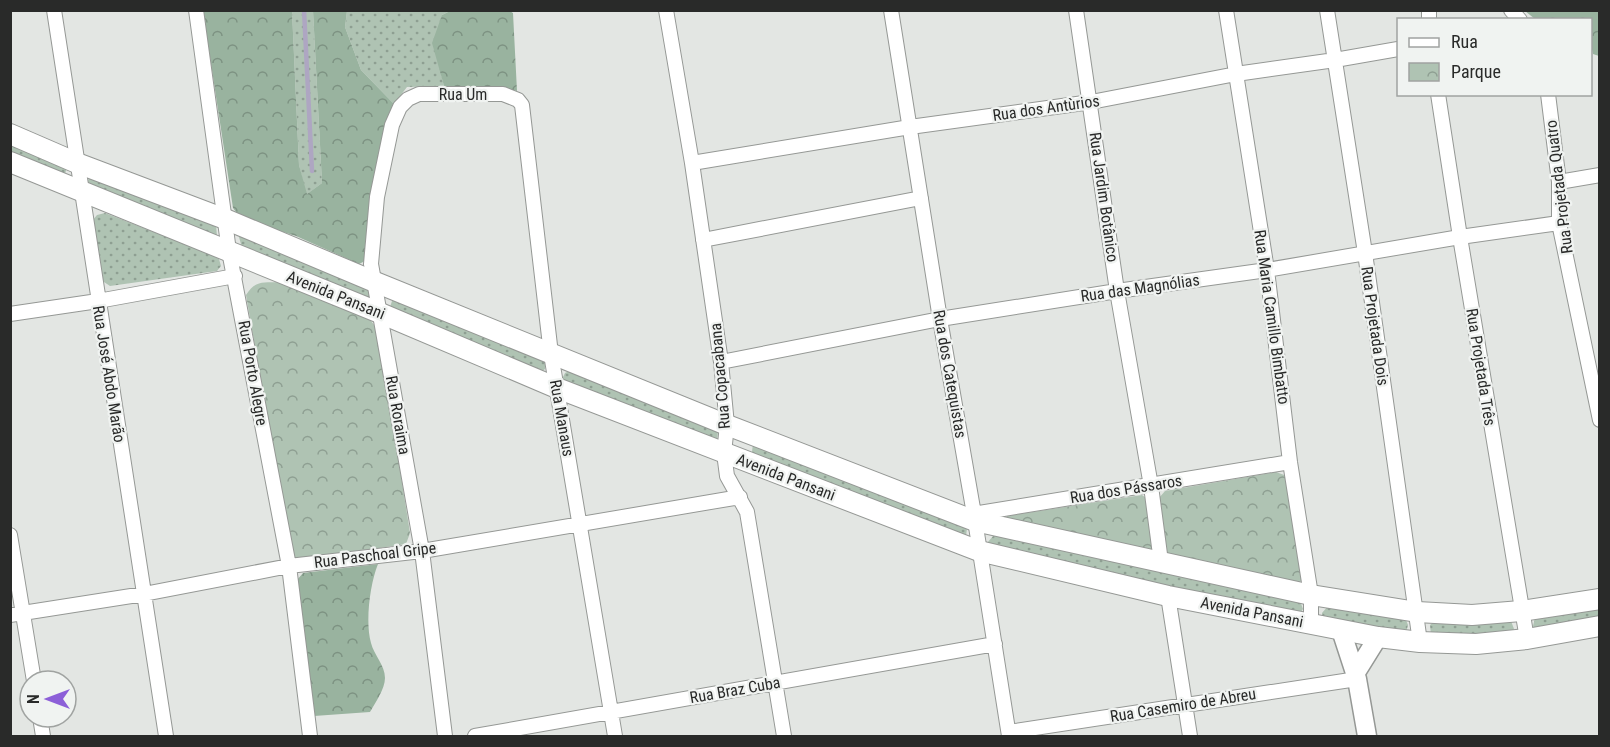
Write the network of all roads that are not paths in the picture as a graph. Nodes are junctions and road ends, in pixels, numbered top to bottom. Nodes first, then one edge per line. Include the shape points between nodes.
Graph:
1 (54, 10) edge
2 (196, 10) edge
3 (666, 10) edge
4 (891, 10) edge
5 (1076, 10) edge
6 (1226, 10) edge
7 (1327, 10) edge
8 (1397, 48) edge
9 (1335, 60) junction
10 (1236, 74) junction
11 (1438, 96) edge
12 (1548, 96) edge
13 (408, 99) joint
14 (518, 100) joint
15 (1091, 102) junction
16 (910, 127) junction
17 (10, 134) edge
18 (10, 162) edge
19 (77, 163) junction
20 (692, 164) junction
21 (1599, 175) edge
22 (1559, 182) junction
23 (81, 190) junction
24 (921, 198) junction
25 (225, 219) junction
26 (1559, 223) junction
27 (1460, 237) junction
28 (703, 240) junction
29 (229, 251) junction
30 (1365, 253) junction
31 (1267, 270) junction
32 (235, 276) junction
33 (375, 282) junction
34 (1117, 291) junction
35 (98, 301) junction
36 (380, 313) junction
37 (10, 314) edge
38 (940, 319) junction
39 (551, 354) junction
40 (722, 362) junction
41 (557, 388) junction
42 (1598, 398) edge
43 (1599, 420) edge
44 (727, 425) junction
45 (724, 453) junction
46 (1290, 462) junction
47 (1151, 486) junction
48 (740, 497) junction
49 (970, 517) junction
50 (580, 524) junction
51 (10, 535) edge
52 (422, 550) junction
53 (979, 551) junction
54 (1161, 562) junction
55 (289, 566) junction
56 (144, 594) junction
57 (1311, 595) junction
58 (1168, 596) junction
59 (1599, 599) edge
60 (1521, 611) junction
61 (1417, 612) junction
62 (16, 613) edge
63 (1311, 624) junction
64 (1599, 626) edge
65 (1341, 630) junction
66 (1378, 637) junction
67 (1527, 639) junction
68 (1420, 642) junction
69 (995, 644) junction
70 (31, 669) edge
71 (1356, 677) junction
72 (776, 684) junction
73 (1185, 704) junction
74 (611, 711) junction
75 (1009, 734) edge
76 (166, 736) edge
77 (310, 736) edge
78 (445, 736) edge
79 (475, 736) edge
80 (615, 736) edge
81 (784, 736) edge
82 (1190, 736) edge
83 (1367, 736) edge

1 - 19 street, Rua José Abdo Marão
2 - 25 street, Rua Porto Alegre
3 - 20 street, Rua Copacabana
4 - 16 street, Rua dos Catequistas
5 - 15 street, Rua Jardim Botânico
6 - 10 street, Rua Maria Camillo Bimbatto
7 - 9 street, Rua Projetada Dois
8 - 9 street, Rua dos Antùrios
9 - 10 street, Rua dos Antùrios
9 - 30 street, Rua Projetada Dois
10 - 15 street, Rua dos Antùrios
10 - 31 street, Rua Maria Camillo Bimbatto
11 - 27 street, Rua Projetada Três
12 - 22 street, Rua Projetada Quatro
13 - 14 street, Rua Um via 419,94 445,93 503,94
13 - 33 street, Rua Roraima via 399,107 392,125 377,197 371,264
14 - 39 street, Rua Manaus via 524,113
15 - 16 street, Rua dos Antùrios
15 - 34 street, Rua Jardim Botânico
16 - 20 street, Rua dos Antùrios
16 - 24 street, Rua dos Catequistas
17 - 19 main road, Avenida Pansani
18 - 23 main road, Avenida Pansani
19 - 23 street, Rua José Abdo Marão
19 - 25 main road, Avenida Pansani
20 - 28 street, Rua Copacabana
21 - 22 street
22 - 26 street, Rua Projetada Quatro
23 - 29 main road, Avenida Pansani
23 - 35 street, Rua José Abdo Marão
24 - 28 street
24 - 38 street, Rua dos Catequistas
25 - 29 street, Rua Porto Alegre
25 - 33 main road, Avenida Pansani
26 - 27 street, Rua das Magnólias
26 - 42 street, Rua Projetada Quatro
27 - 30 street, Rua das Magnólias
27 - 60 street, Rua Projetada Três
28 - 40 street, Rua Copacabana
29 - 32 street, Rua Porto Alegre
29 - 36 main road, Avenida Pansani
30 - 31 street, Rua das Magnólias
30 - 61 street, Rua Projetada Dois
31 - 34 street, Rua das Magnólias
31 - 46 street, Rua Maria Camillo Bimbatto
32 - 35 street
32 - 55 street, Rua Porto Alegre
33 - 36 street, Rua Roraima
33 - 39 main road, Avenida Pansani
34 - 38 street, Rua das Magnólias
34 - 47 street, Rua Jardim Botânico
35 - 37 street
35 - 56 street, Rua José Abdo Marão
36 - 41 main road, Avenida Pansani
36 - 52 street, Rua Roraima
38 - 40 street, Rua das Magnólias
38 - 49 street, Rua dos Catequistas
39 - 41 street, Rua Manaus
39 - 44 main road, Avenida Pansani
40 - 44 street, Rua Copacabana
41 - 45 main road, Avenida Pansani
41 - 50 street, Rua Manaus
42 - 43 street, Rua Projetada Quatro
44 - 45 street, Rua Copacabana
44 - 49 main road, Avenida Pansani
45 - 48 street, Rua Copacabana via 727,476
45 - 53 main road, Avenida Pansani
46 - 47 street, Rua dos Pássaros
46 - 57 street, Rua Maria Camillo Bimbatto
47 - 49 street, Rua dos Pássaros
47 - 54 street, Rua Jardim Botânico
48 - 50 street, Rua Paschoal Gripe
48 - 72 street, Rua Copacabana via 747,512
49 - 53 street, Rua dos Catequistas
49 - 54 main road, Avenida Pansani
50 - 52 street, Rua Paschoal Gripe
50 - 74 street, Rua Manaus
51 - 62 street
52 - 55 street, Rua Paschoal Gripe
52 - 78 street, Rua Roraima
53 - 58 main road, Avenida Pansani
53 - 69 street, Rua dos Catequistas
54 - 57 main road, Avenida Pansani
55 - 56 street, Rua Paschoal Gripe
55 - 77 street, Rua Porto Alegre
56 - 62 street, Rua Paschoal Gripe
56 - 76 street, Rua José Abdo Marão
57 - 61 main road, Avenida Pansani
57 - 63 street, Rua Maria Camillo Bimbatto
58 - 63 main road, Avenida Pansani
58 - 73 street
59 - 60 main road, Avenida Pansani
60 - 61 main road, Avenida Pansani via 1472,615
60 - 67 street, Rua Projetada Três
61 - 68 street, Rua Projetada Dois
62 - 70 street
63 - 65 main road, Avenida Pansani
64 - 67 main road, Avenida Pansani
65 - 66 main road, Avenida Pansani
65 - 71 street
66 - 68 main road, Avenida Pansani
66 - 71 street
67 - 68 main road, Avenida Pansani via 1476,644
69 - 72 street, Rua Braz Cuba
69 - 75 street, Rua dos Catequistas
71 - 73 street, Rua Casemiro de Abreu
71 - 83 street
72 - 74 street, Rua Braz Cuba
72 - 81 street, Rua Copacabana
73 - 75 street, Rua Casemiro de Abreu
73 - 82 street
74 - 79 street, Rua Braz Cuba
74 - 80 street, Rua Manaus

